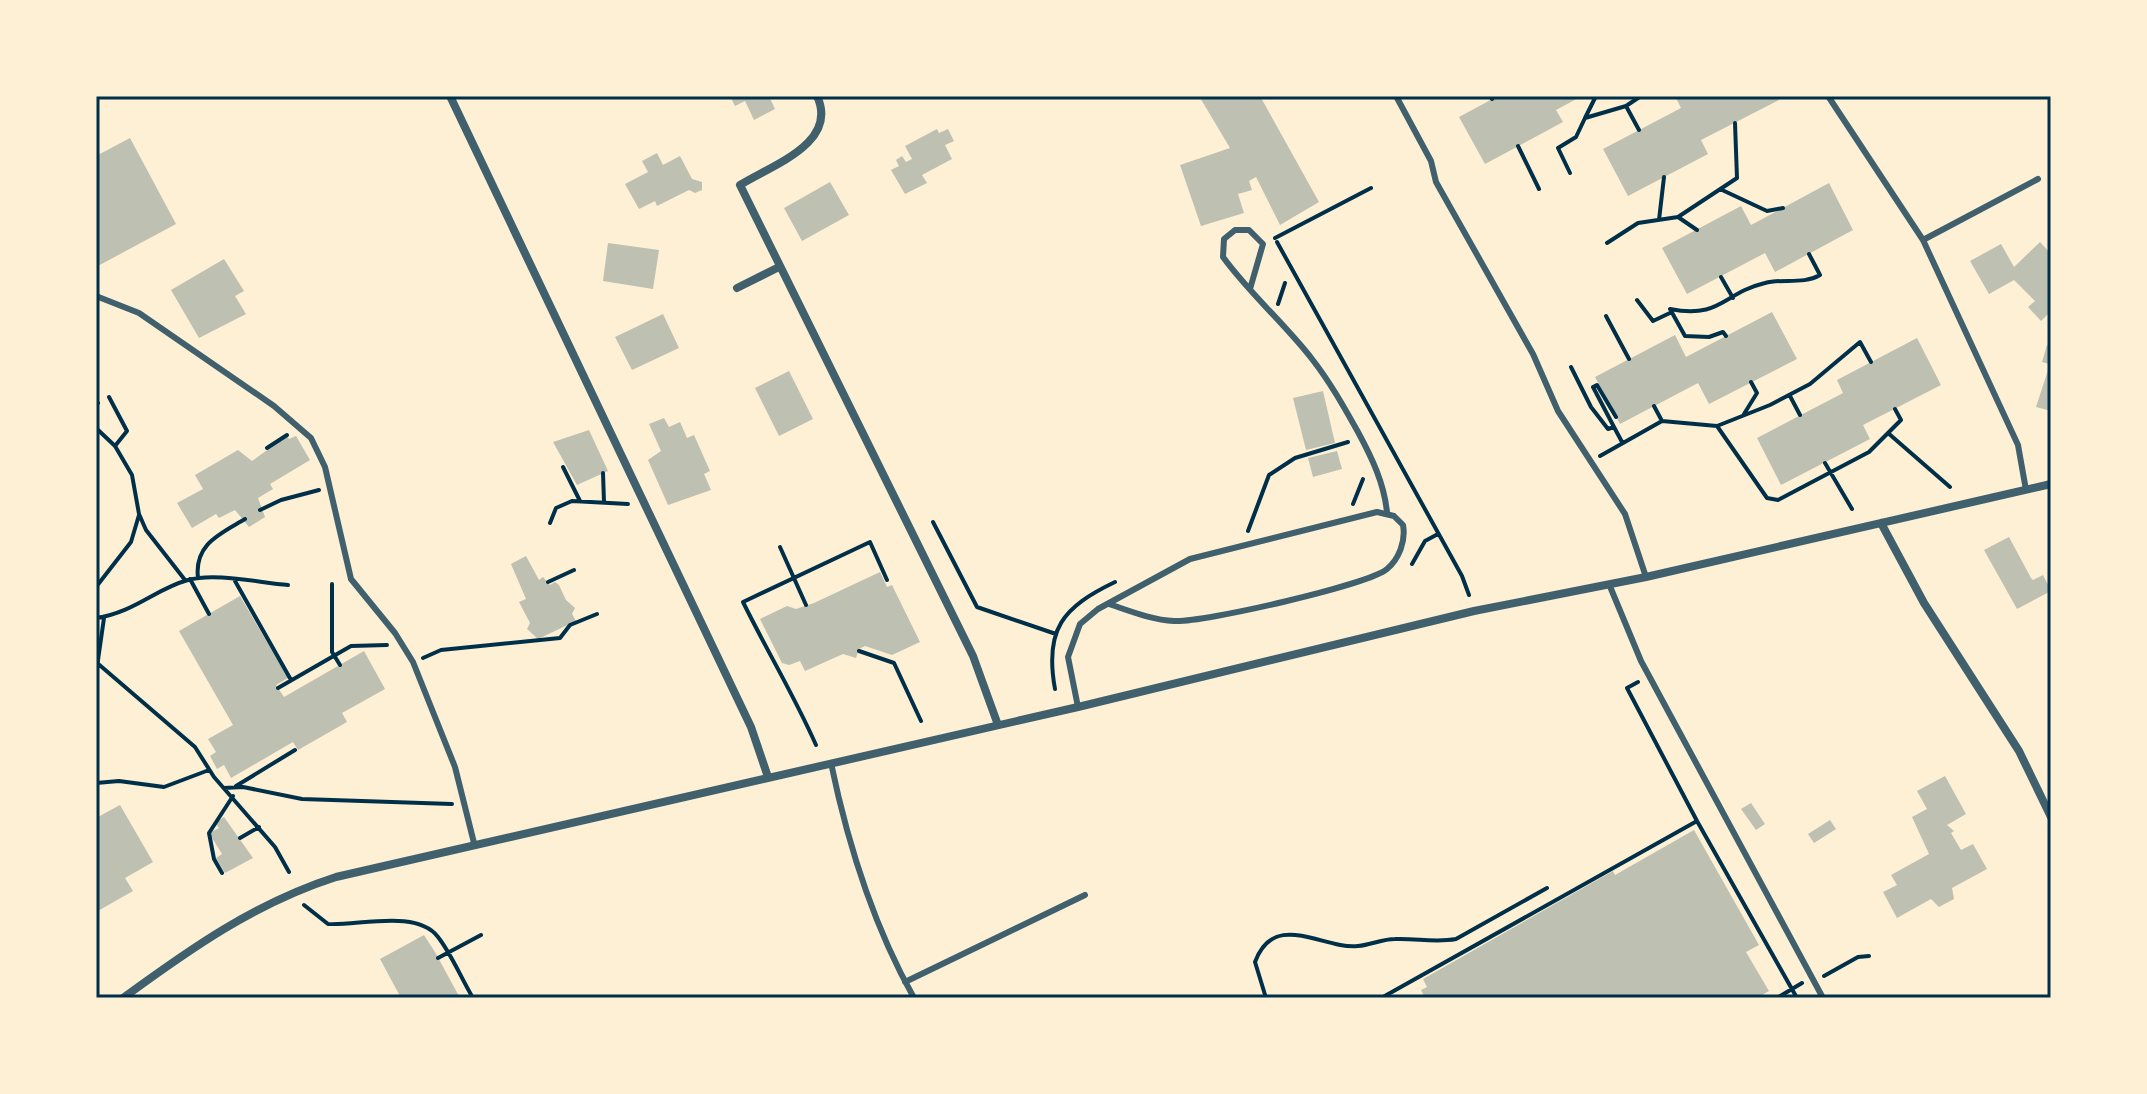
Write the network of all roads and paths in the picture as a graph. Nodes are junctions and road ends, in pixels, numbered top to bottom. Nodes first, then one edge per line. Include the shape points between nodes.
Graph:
1 (450, 96) edge
2 (817, 96) edge
3 (1396, 96) edge
4 (1596, 96) edge
5 (1641, 96) edge
6 (1828, 96) edge
7 (1626, 106) junction
8 (1585, 118) junction
9 (1735, 123) dead end
10 (1639, 130) dead end
11 (1518, 146) dead end
12 (1570, 173) dead end
13 (1664, 177) dead end
14 (2038, 179) dead end
15 (1371, 188) dead end
16 (1539, 189) dead end
17 (1720, 189) junction
18 (1783, 208) dead end
19 (1678, 217) junction
20 (1659, 220) junction
21 (1697, 230) dead end
22 (1275, 238) dead end
23 (1923, 240) junction
24 (1607, 243) dead end
25 (1809, 254) dead end
26 (779, 267) junction
27 (1721, 277) dead end
28 (737, 288) dead end
29 (1250, 289) junction
30 (96, 296) edge
31 (1733, 298) junction
32 (1637, 300) dead end
33 (1672, 312) junction
34 (1606, 316) dead end
35 (1726, 336) dead end
36 (1629, 359) dead end
37 (1871, 362) dead end
38 (1571, 367) dead end
39 (1751, 382) dead end
40 (1790, 396) junction
41 (109, 397) dead end
42 (1654, 406) dead end
43 (1895, 409) dead end
44 (1800, 415) dead end
45 (1742, 416) junction
46 (1616, 417) dead end
47 (1662, 421) junction
48 (1717, 426) junction
49 (301, 427) junction
50 (1614, 427) junction
51 (96, 428) edge
52 (1888, 433) junction
53 (1351, 441) dead end
54 (115, 446) junction
55 (267, 448) dead end
56 (1825, 463) dead end
57 (563, 467) dead end
58 (603, 473) dead end
59 (1830, 473) junction
60 (2051, 484) edge
61 (329, 487) junction
62 (1950, 487) dead end
63 (2026, 490) junction
64 (580, 501) junction
65 (604, 502) junction
66 (646, 506) junction
67 (1852, 509) dead end
68 (260, 510) dead end
69 (1387, 512) junction
70 (139, 514) junction
71 (245, 519) dead end
72 (933, 522) dead end
73 (550, 523) dead end
74 (1881, 523) junction
75 (1248, 532) dead end
76 (1438, 533) dead end
77 (780, 547) dead end
78 (1412, 564) dead end
79 (574, 570) dead end
80 (1646, 577) junction
81 (198, 578) junction
82 (794, 578) junction
83 (188, 580) junction
84 (887, 580) dead end
85 (235, 581) junction
86 (548, 582) dead end
87 (332, 584) dead end
88 (1609, 584) junction
89 (288, 585) dead end
90 (96, 587) edge
91 (1109, 604) junction
92 (806, 605) dead end
93 (209, 614) dead end
94 (597, 614) dead end
95 (104, 617) junction
96 (96, 618) edge
97 (557, 632) dead end
98 (1056, 634) dead end
99 (560, 638) junction
100 (400, 639) junction
101 (441, 650) dead end
102 (859, 651) dead end
103 (333, 656) junction
104 (97, 663) edge
105 (340, 665) dead end
106 (96, 674) edge
107 (1649, 676) junction
108 (292, 680) junction
109 (278, 688) dead end
110 (1078, 707) junction
111 (921, 721) dead end
112 (998, 725) junction
113 (816, 745) dead end
114 (295, 750) dead end
115 (213, 762) dead end
116 (831, 763) junction
117 (208, 768) junction
118 (768, 777) junction
119 (96, 783) edge
120 (236, 786) junction
121 (224, 788) junction
122 (233, 796) junction
123 (465, 803) junction
124 (2051, 817) edge
125 (1697, 821) junction
126 (259, 827) junction
127 (240, 838) dead end
128 (474, 843) junction
129 (289, 872) dead end
130 (222, 873) dead end
131 (1547, 888) dead end
132 (1085, 895) dead end
133 (304, 905) dead end
134 (481, 935) dead end
135 (448, 953) junction
136 (1869, 956) dead end
137 (438, 958) dead end
138 (1822, 977) dead end
139 (905, 982) junction
140 (1805, 982) dead end
141 (1791, 990) junction
142 (123, 998) edge
143 (473, 998) edge
144 (914, 998) edge
145 (1266, 998) edge
146 (1383, 998) edge
147 (1777, 998) edge
148 (1797, 998) edge
149 (1823, 998) edge

1 - 66 street
2 - 26 street via 823,117 814,139 740,185
3 - 80 lane via 1558,411 1625,514
4 - 8 path
5 - 7 path
6 - 23 lane
7 - 8 path
7 - 10 path
8 - 12 path via 1576,137 1558,148
9 - 17 path via 1737,178
11 - 16 path
13 - 20 path
14 - 23 lane
15 - 22 path
17 - 18 path via 1767,211
17 - 19 path
19 - 20 path
19 - 21 path
20 - 24 path via 1638,223
23 - 63 lane via 2018,445
25 - 31 path via 1820,275 1764,283
26 - 28 street
26 - 112 street via 973,656
27 - 31 path
29 - 29 lane via 1221,251 1224,239 1235,230 1249,230 1263,244
29 - 69 lane via 1332,386 1378,471
30 - 49 lane via 139,313
31 - 33 path via 1701,313
32 - 33 path via 1653,321
33 - 35 path via 1685,336
34 - 36 path
37 - 40 path via 1860,342
38 - 50 path via 1597,417 1608,429
39 - 45 path via 1757,393
40 - 44 path
40 - 45 path
41 - 54 path via 127,431
42 - 47 path
43 - 52 path via 1901,420
45 - 48 path
46 - 50 path via 1597,385 1593,387
47 - 48 path
47 - 50 path via 1619,443
48 - 59 path via 1767,498 1778,500
49 - 55 path
49 - 61 lane via 321,456
51 - 54 path
52 - 59 path via 1869,452
52 - 62 path
53 - 75 path via 1295,458 1269,475
54 - 70 path via 137,487
56 - 59 path
57 - 64 path
58 - 65 path
59 - 67 path
60 - 63 street
61 - 68 path
61 - 100 lane via 351,579
63 - 74 street
64 - 65 path
64 - 73 path via 556,508
65 - 66 path
66 - 118 street via 758,741
69 - 91 lane via 1190,559
69 - 91 lane via 1403,525 1404,540 1388,568 1368,578 1192,621 1162,620
70 - 83 path via 155,545
70 - 90 path via 131,542
71 - 81 path via 204,546
72 - 98 path via 977,607
74 - 80 street
74 - 124 street via 1924,603 2019,751
76 - 78 path via 1425,541
77 - 82 path
79 - 86 path
80 - 88 street
81 - 83 path
81 - 85 path
82 - 84 path via 870,542
82 - 92 path
82 - 113 path via 743,602
83 - 93 path
83 - 95 path via 128,611
85 - 89 path
85 - 108 path
87 - 103 path
88 - 107 lane
88 - 110 street via 1383,632
91 - 110 lane via 1087,616 1070,647 1068,667
94 - 99 path via 570,625
95 - 96 path
95 - 104 path
97 - 99 path
99 - 101 path
100 - 103 path via 381,647 351,646
100 - 123 lane via 422,682
102 - 111 path via 894,663
103 - 105 path
103 - 108 path
104 - 106 path
104 - 117 path via 188,740
107 - 125 path via 1627,688
107 - 149 lane
108 - 109 path
110 - 112 street
112 - 116 street
114 - 120 path
115 - 117 path
116 - 118 street
116 - 139 lane via 858,870
117 - 119 path via 164,787
117 - 121 path
118 - 128 street
120 - 121 path
120 - 123 path via 302,799
121 - 122 path
122 - 126 path
122 - 130 path via 209,833
123 - 128 lane
125 - 141 path
125 - 146 path
126 - 127 path
126 - 129 path
128 - 142 street via 297,890 217,932
131 - 145 path via 1456,939 1389,939 1359,946 1306,934 1282,936 1263,946 1255,962
132 - 139 lane
133 - 135 path via 328,924 417,924 436,933
134 - 135 path
135 - 137 path
135 - 143 path
136 - 138 path
139 - 144 lane
140 - 141 path
141 - 147 path
141 - 148 path

